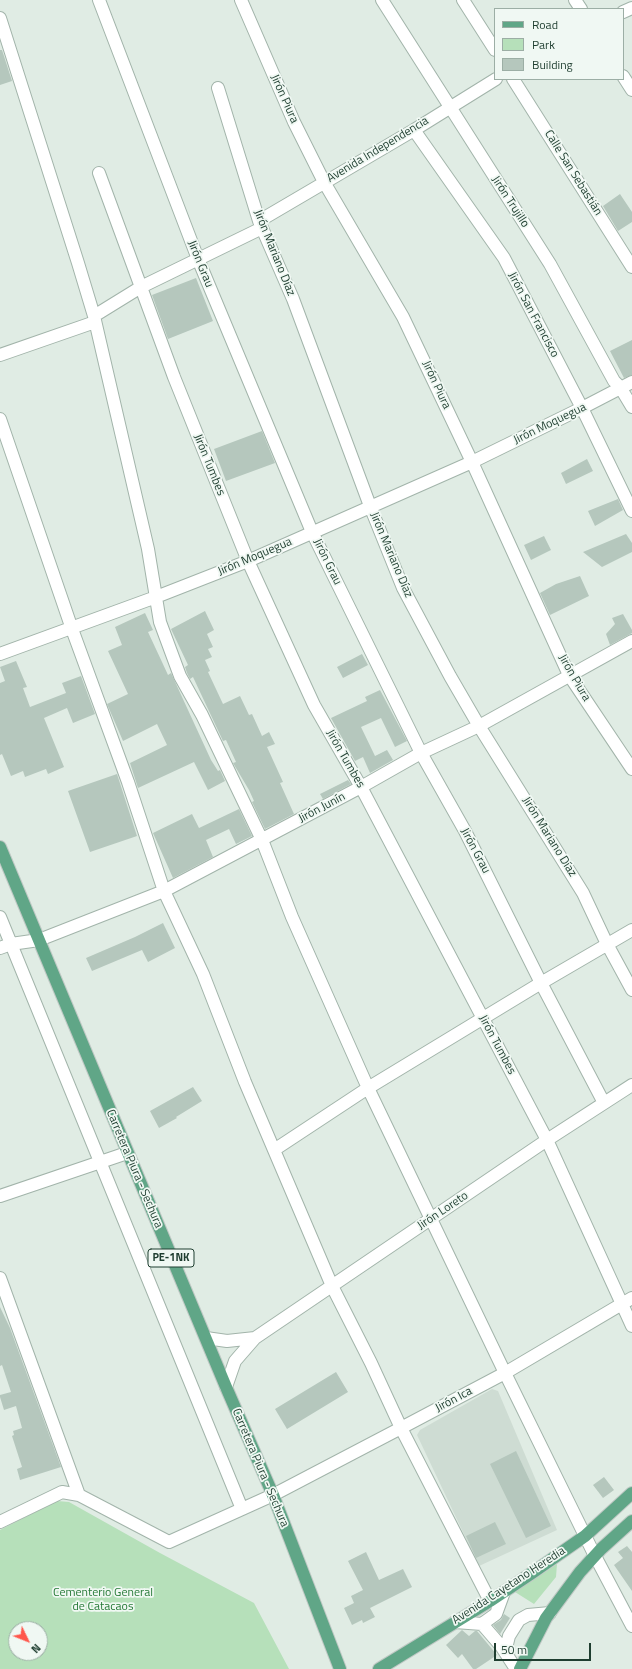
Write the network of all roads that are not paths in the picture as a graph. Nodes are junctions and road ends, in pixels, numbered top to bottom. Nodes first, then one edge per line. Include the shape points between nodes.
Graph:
1 (99, 0) edge
2 (241, 0) edge
3 (382, 0) edge
4 (462, 0) edge
5 (0, 18) edge
6 (494, 48) edge
7 (624, 78) edge
8 (494, 80) edge
9 (514, 80) edge
10 (218, 88) dead end
11 (632, 90) edge
12 (450, 107) junction
13 (414, 130) junction
14 (99, 173) dead end
15 (324, 182) junction
16 (261, 224) junction
17 (198, 259) junction
18 (632, 267) edge
19 (141, 287) junction
20 (94, 319) junction
21 (0, 355) edge
22 (632, 382) edge
23 (620, 387) junction
24 (632, 407) edge
25 (582, 408) junction
26 (0, 419) edge
27 (472, 462) junction
28 (370, 506) junction
29 (632, 511) edge
30 (312, 532) junction
31 (248, 561) junction
32 (156, 597) junction
33 (72, 628) junction
34 (632, 641) edge
35 (0, 654) edge
36 (569, 675) junction
37 (479, 726) junction
38 (421, 753) junction
39 (632, 769) edge
40 (361, 787) junction
41 (262, 840) junction
42 (0, 847) edge
43 (164, 891) junction
44 (0, 917) edge
45 (632, 930) edge
46 (38, 940) junction
47 (607, 944) junction
48 (6, 946) edge
49 (541, 983) junction
50 (632, 990) edge
51 (483, 1018) junction
52 (632, 1085) edge
53 (368, 1088) junction
54 (604, 1102) junction
55 (547, 1140) junction
56 (274, 1150) junction
57 (127, 1153) junction
58 (99, 1163) junction
59 (0, 1196) edge
60 (431, 1219) junction
61 (0, 1278) edge
62 (332, 1286) junction
63 (632, 1298) edge
64 (622, 1305) junction
65 (632, 1326) edge
66 (206, 1338) junction
67 (255, 1338) junction
68 (505, 1373) junction
69 (226, 1387) junction
70 (401, 1428) junction
71 (632, 1493) edge
72 (273, 1495) junction
73 (79, 1496) junction
74 (242, 1509) junction
75 (632, 1521) edge
76 (0, 1522) edge
77 (585, 1536) junction
78 (595, 1556) junction
79 (504, 1592) junction
80 (490, 1601) junction
81 (550, 1613) junction
82 (455, 1622) junction
83 (482, 1624) junction
84 (632, 1626) edge
85 (505, 1652) junction
86 (340, 1669) edge
87 (379, 1669) edge
88 (516, 1669) edge
89 (520, 1669) edge

1 - 17 street, Jirón Grau
2 - 15 street, Jirón Piura via 294,122
3 - 12 street, Jirón Trujillo
4 - 6 street
5 - 20 street
7 - 11 street
8 - 12 street, Avenida Independencia
9 - 18 street, Calle San Sebastián
10 - 16 street, Jirón Mariano Díaz
12 - 13 street, Avenida Independencia
12 - 23 street, Jirón Trujillo via 550,264
13 - 15 street, Avenida Independencia
13 - 25 street, Jirón San Francisco via 504,258
14 - 19 street, Jirón Tumbes
15 - 16 street, Avenida Independencia
15 - 27 street, Jirón Piura via 403,317
16 - 17 street, Avenida Independencia
16 - 28 street, Jirón Mariano Díaz via 293,299
17 - 19 street, Avenida Independencia
17 - 30 street, Jirón Grau
19 - 20 street, Avenida Independencia
19 - 31 street, Jirón Tumbes
20 - 21 street, Avenida Independencia
20 - 32 street via 148,549
22 - 23 street, Jirón Moquegua
23 - 24 street, Jirón Trujillo
23 - 25 street, Jirón Moquegua
25 - 27 street, Jirón Moquegua
25 - 29 street, Jirón San Francisco
26 - 33 street
27 - 28 street, Jirón Moquegua
27 - 36 street, Jirón Piura
28 - 30 street, Jirón Moquegua
28 - 37 street, Jirón Mariano Díaz via 403,588
30 - 31 street, Jirón Moquegua
30 - 38 street, Jirón Grau
31 - 32 street, Jirón Moquegua
31 - 40 street, Jirón Tumbes via 314,705
32 - 33 street, Jirón Moquegua
32 - 41 street via 160,622 180,676 202,715
33 - 35 street, Jirón Moquegua
33 - 43 street via 128,782
34 - 36 street, Jirón Junín
36 - 37 street, Jirón Junín
36 - 39 street, Jirón Piura
37 - 38 street, Jirón Junín
37 - 47 street, Jirón Mariano Díaz via 583,893
38 - 40 street, Jirón Junín
38 - 49 street, Jirón Grau via 465,831
40 - 41 street, Jirón Junín
40 - 51 street, Jirón Tumbes
41 - 43 street, Jirón Junín
41 - 53 street via 292,917
42 - 46 main road, Carretera Piura - Sechura / PE-1NK
43 - 46 street, Jirón Junín
43 - 56 street via 204,974
44 - 48 street
45 - 47 street
46 - 48 street, Jirón Junín
46 - 57 main road, Carretera Piura - Sechura / PE-1NK
47 - 49 street
47 - 50 street, Jirón Mariano Díaz
48 - 58 street
49 - 51 street
49 - 54 street, Jirón Grau
51 - 53 street
51 - 55 street, Jirón Tumbes
52 - 54 street, Jirón Loreto
53 - 56 street
53 - 60 street
54 - 55 street, Jirón Loreto
55 - 60 street, Jirón Loreto
55 - 64 street, Jirón Tumbes
56 - 62 street
57 - 58 street
57 - 66 main road, Carretera Piura - Sechura / PE-1NK
58 - 59 street
58 - 74 street
60 - 62 street, Jirón Loreto
60 - 68 street
61 - 73 street
62 - 67 street, Jirón Loreto
62 - 70 street
63 - 64 street, Jirón Ica
64 - 65 street, Jirón Tumbes
64 - 68 street, Jirón Ica
66 - 67 street, Jirón Loreto via 227,1341
66 - 69 main road, Carretera Piura - Sechura / PE-1NK
67 - 69 street, Jirón Loreto via 235,1361
68 - 70 street, Jirón Ica
68 - 77 street
69 - 72 main road, Carretera Piura - Sechura / PE-1NK
70 - 72 street, Jirón Ica
70 - 80 street
71 - 77 main road, Avenida Cayetano Heredia
72 - 74 street, Jirón Ica
72 - 86 main road, Carretera Piura - Sechura / PE-1NK
73 - 74 street, Jirón Ica via 169,1542
73 - 76 street via 62,1492
75 - 78 main road
77 - 78 street
77 - 79 main road, Avenida Cayetano Heredia
78 - 81 main road
78 - 84 street
79 - 80 main road, Avenida Cayetano Heredia
79 - 83 street via 496,1614
80 - 82 main road, Avenida Cayetano Heredia
81 - 85 street via 528,1615 519,1620 509,1636
81 - 89 main road
82 - 83 street
82 - 87 main road, Avenida Cayetano Heredia
83 - 85 street
85 - 88 street

